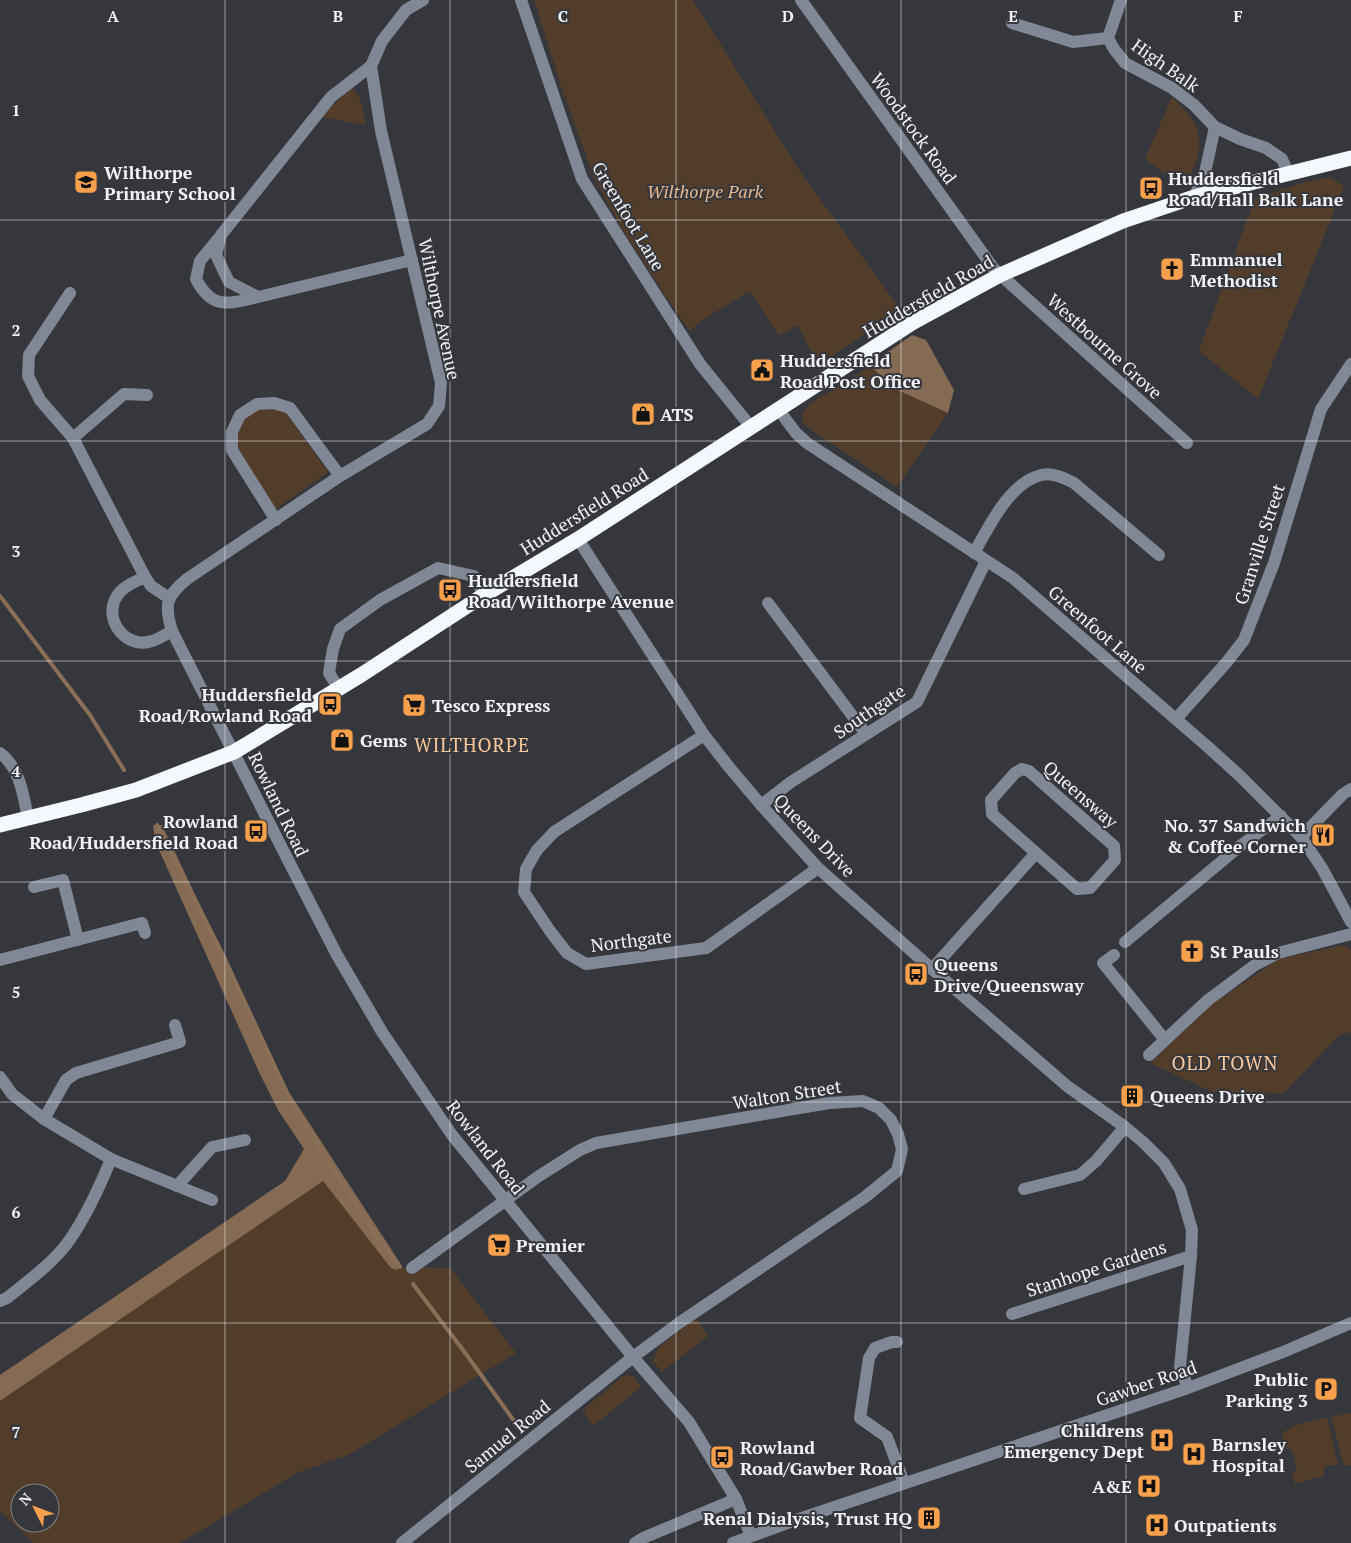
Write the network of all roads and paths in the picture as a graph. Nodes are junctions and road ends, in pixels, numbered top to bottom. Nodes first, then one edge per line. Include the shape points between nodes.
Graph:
1 (423, 0) edge
2 (521, 0) edge
3 (801, 0) edge
4 (1121, 0) edge
5 (1012, 23) dead end
6 (1108, 38) junction
7 (371, 66) junction
8 (1214, 127) junction
9 (1351, 158) edge
10 (1288, 173) junction
11 (1194, 197) junction
12 (221, 235) junction
13 (412, 260) junction
14 (1000, 276) junction
15 (70, 293) dead end
16 (258, 298) junction
17 (1351, 364) edge
18 (148, 396) dead end
19 (778, 410) junction
20 (751, 427) junction
21 (73, 438) junction
22 (1187, 443) dead end
23 (340, 476) junction
24 (276, 520) junction
25 (578, 539) junction
26 (974, 553) junction
27 (1159, 555) dead end
28 (986, 561) junction
29 (145, 577) junction
30 (484, 595) junction
31 (169, 598) junction
32 (768, 603) dead end
33 (172, 631) junction
34 (339, 689) junction
35 (1176, 719) junction
36 (866, 734) junction
37 (704, 735) junction
38 (234, 752) junction
39 (0, 753) edge
40 (1351, 789) edge
41 (761, 805) junction
42 (1280, 816) junction
43 (28, 818) junction
44 (0, 825) edge
45 (1301, 837) junction
46 (1036, 853) junction
47 (818, 868) junction
48 (34, 887) dead end
49 (1351, 922) edge
50 (145, 933) dead end
51 (1351, 934) edge
52 (78, 940) junction
53 (1125, 942) dead end
54 (1114, 955) dead end
55 (0, 960) edge
56 (932, 970) junction
57 (175, 1025) dead end
58 (1165, 1040) junction
59 (1148, 1055) dead end
60 (0, 1077) edge
61 (44, 1119) junction
62 (1125, 1127) junction
63 (245, 1140) dead end
64 (111, 1159) junction
65 (177, 1186) junction
66 (1024, 1189) dead end
67 (212, 1200) dead end
68 (505, 1201) junction
69 (1191, 1256) junction
70 (412, 1268) dead end
71 (0, 1301) edge
72 (1012, 1314) dead end
73 (1351, 1323) edge
74 (897, 1342) dead end
75 (633, 1357) junction
76 (1188, 1388) junction
77 (904, 1483) junction
78 (736, 1499) junction
79 (752, 1536) junction
80 (402, 1543) edge
81 (635, 1543) edge
82 (733, 1543) edge

1 - 7 street via 406,10 382,41
2 - 20 street, Greenfoot Lane via 582,179 700,364
3 - 14 street, Woodstock Road
4 - 6 street, High Balk
5 - 6 street via 1073,42
6 - 8 street, High Balk via 1125,63 1172,88 1194,105
7 - 12 street via 331,97
7 - 13 street, Wilthorpe Avenue via 381,131
8 - 10 street, High Balk via 1266,148 1282,159
8 - 11 street via 1204,177
9 - 10 highway, Huddersfield Road
10 - 11 highway, Huddersfield Road
11 - 14 highway, Huddersfield Road via 1122,221
12 - 16 street via 216,255 229,282
12 - 16 street via 200,261 196,279 202,290 211,299 226,304
13 - 16 street
13 - 23 street, Wilthorpe Avenue via 441,383 439,406 427,424
14 - 19 highway, Huddersfield Road via 912,323
14 - 22 street, Westbourne Grove
15 - 21 street via 28,355 28,376 40,400
17 - 35 street, Granville Street via 1321,409 1274,563 1244,640
18 - 21 street via 124,394
19 - 20 highway, Huddersfield Road
19 - 26 street, Greenfoot Lane via 807,443
20 - 25 highway, Huddersfield Road
21 - 29 street
23 - 24 street, Wilthorpe Avenue
23 - 24 street via 290,408 274,403 257,404 240,415 232,432 232,450
24 - 31 street, Wilthorpe Avenue via 187,579
25 - 30 highway, Huddersfield Road
25 - 37 street, Queens Drive
26 - 27 street via 1016,489 1042,474 1074,482
26 - 28 street, Greenfoot Lane
28 - 35 street, Greenfoot Lane via 1013,578
28 - 36 street, Southgate via 917,702
29 - 31 street via 151,586
29 - 33 street via 122,590 116,598 112,618 116,627 127,638 141,643
30 - 34 highway, Huddersfield Road
30 - 34 street via 474,576 438,568 380,600 340,629 329,673
31 - 33 street via 167,608
32 - 36 street
33 - 38 street
34 - 38 highway, Huddersfield Road
35 - 42 street, Greenfoot Lane
36 - 41 street, Southgate
37 - 41 street, Queens Drive
37 - 47 street, Northgate via 554,832 536,850 526,870 524,892 567,953 586,964 706,948
38 - 43 highway, Huddersfield Road via 136,790
38 - 68 street, Rowland Road via 358,993 446,1127
39 - 43 street via 16,772
40 - 45 street
41 - 47 street, Queens Drive
42 - 45 street, Greenfoot Lane
42 - 53 street
43 - 44 highway, Huddersfield Road
45 - 49 street, Greenfoot Lane
46 - 46 street, Queensway via 992,814 991,800 1022,769 1029,771 1114,846 1115,860 1090,888 1077,890
46 - 56 street
47 - 56 street, Queens Drive
48 - 52 street via 63,880
50 - 52 street via 142,923
51 - 58 street via 1278,953 1255,966 1208,1000
52 - 55 street
54 - 58 street via 1103,964
56 - 62 street, Queens Drive via 1067,1086
57 - 61 street via 180,1042 76,1073 66,1080
58 - 59 street
60 - 61 street via 12,1094
61 - 64 street
62 - 66 street via 1080,1175
62 - 69 street, Queens Drive via 1164,1163 1180,1189 1192,1230
63 - 65 street via 212,1147
64 - 65 street
64 - 71 street via 70,1239 42,1270
65 - 67 street
68 - 70 street, Walton Street
68 - 75 street, Rowland Road
68 - 75 street, Walton Street via 563,1159 596,1143 863,1100 879,1108 891,1120 902,1149 897,1171 865,1198 679,1322
69 - 72 street, Stanhope Gardens
69 - 76 street, Queens Drive via 1180,1367
73 - 76 street, Gawber Road
74 - 77 street via 875,1348 869,1358 860,1418 888,1437
75 - 78 street, Rowland Road via 689,1422
75 - 80 street, Samuel Road
76 - 77 street, Gawber Road
77 - 79 street, Gawber Road
78 - 79 street, Rowland Road
78 - 81 street
79 - 82 street, Gawber Road

